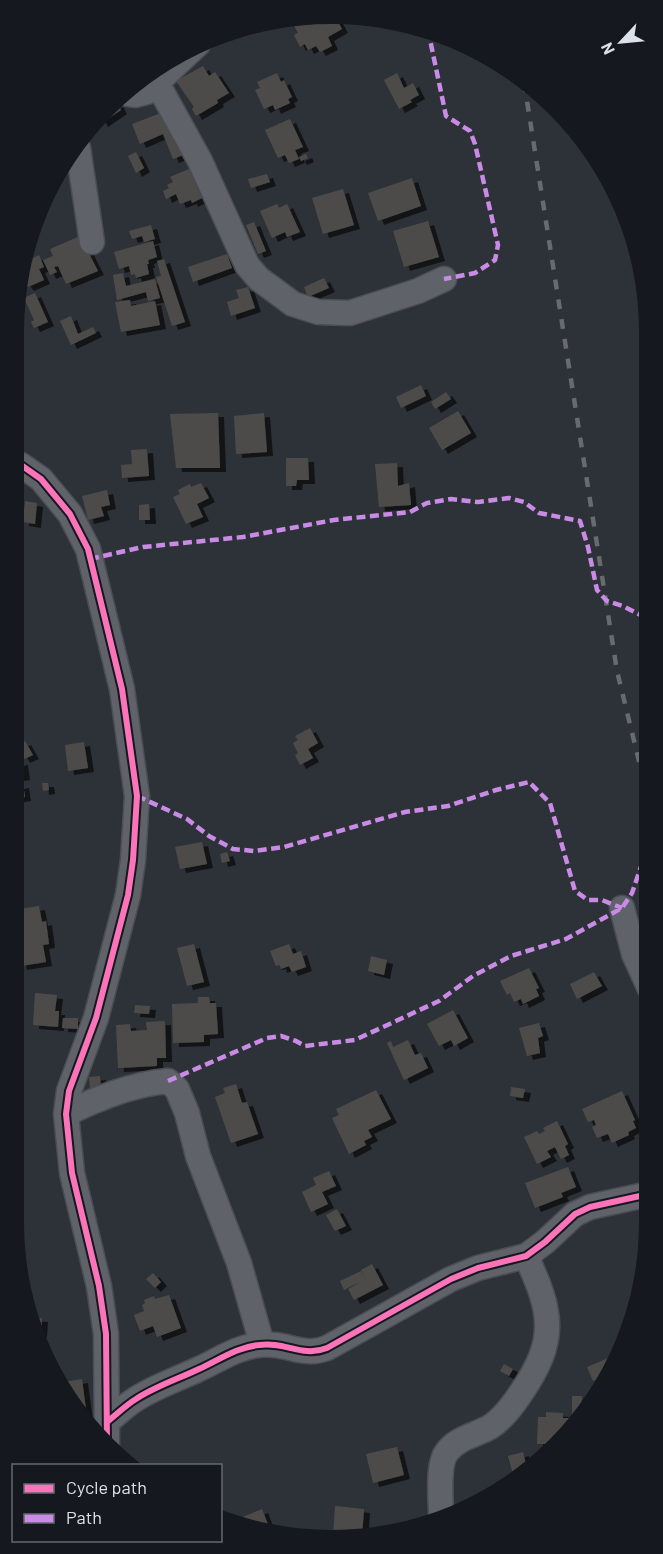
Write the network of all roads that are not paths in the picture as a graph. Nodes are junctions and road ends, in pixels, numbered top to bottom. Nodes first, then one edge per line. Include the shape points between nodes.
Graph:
1 (169, 71) edge
2 (157, 82) junction
3 (135, 95) edge
4 (79, 156) edge
5 (92, 242) dead end
6 (444, 279) dead end
7 (24, 467) edge
8 (622, 908) dead end
9 (639, 965) edge
10 (66, 1114) junction
11 (639, 1196) edge
12 (526, 1256) junction
13 (262, 1344) junction
14 (107, 1433) edge
15 (441, 1510) edge

1 - 2 street
2 - 3 street via 147,92
2 - 6 street via 200,161 247,265 293,304 318,312 350,313
4 - 5 street
7 - 10 street via 41,479 70,514 88,549 122,688 137,796 128,895 96,1018 69,1091
8 - 9 street
10 - 13 street via 94,1100 156,1082 168,1081 177,1089 239,1263
10 - 14 street via 72,1173 105,1324
11 - 12 street via 574,1214
12 - 13 street via 452,1279 317,1352
12 - 15 street via 548,1315 544,1351 531,1379 499,1420 445,1453 441,1467
13 - 14 street via 243,1347 135,1400

